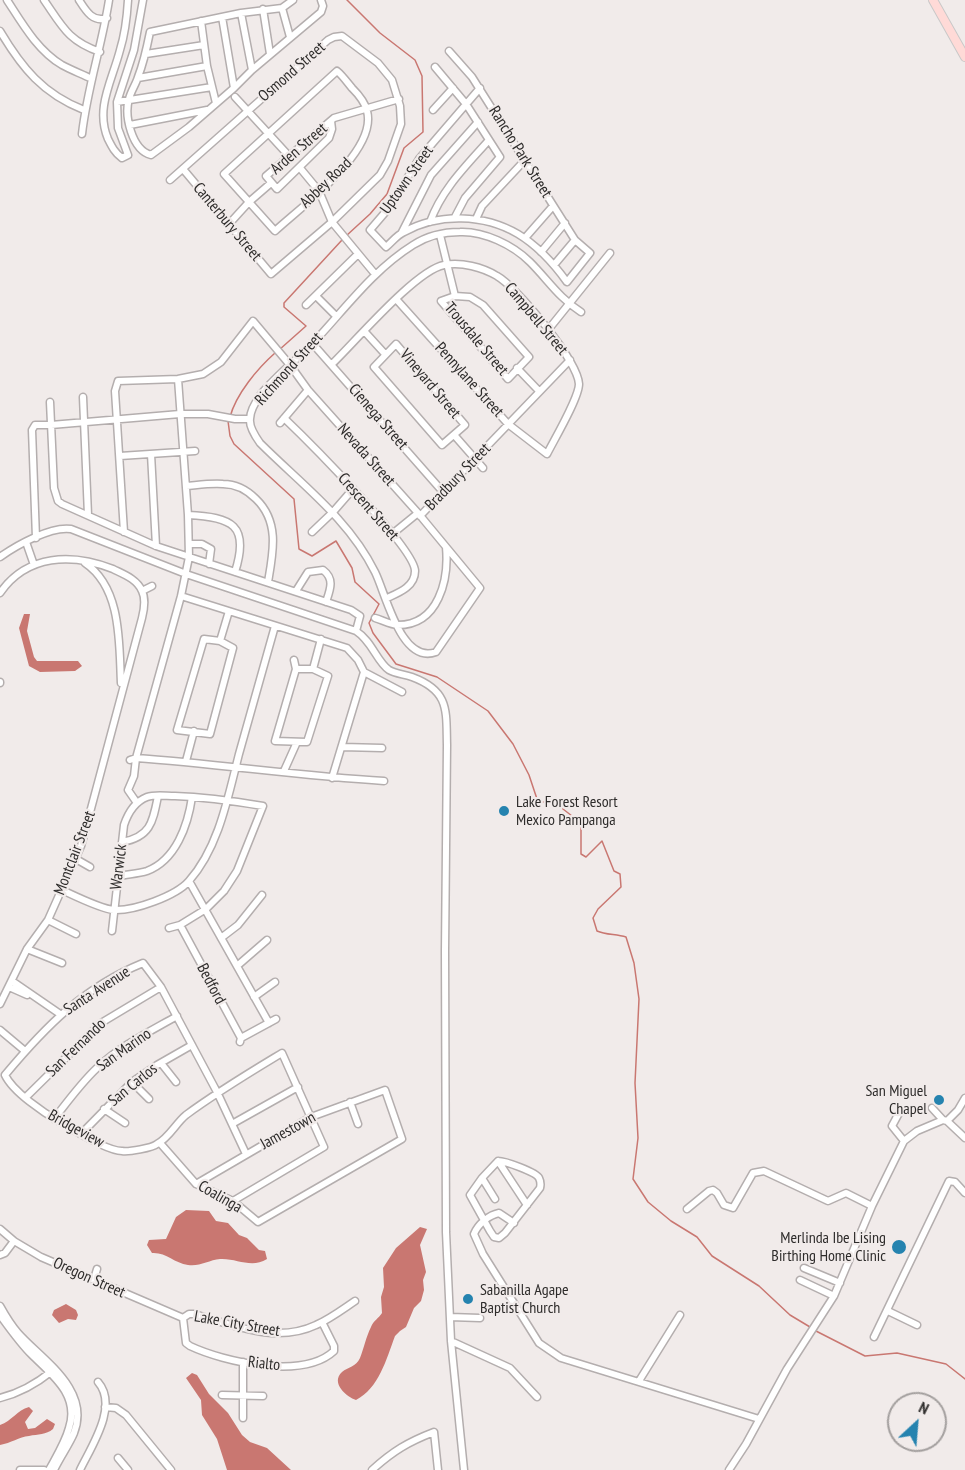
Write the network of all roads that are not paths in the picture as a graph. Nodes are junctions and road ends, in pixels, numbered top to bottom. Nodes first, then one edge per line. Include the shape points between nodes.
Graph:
1 (7, 0) edge
2 (44, 0) edge
3 (79, 0) edge
4 (110, 0) edge
5 (128, 0) edge
6 (143, 0) edge
7 (293, 0) edge
8 (321, 0) edge
9 (933, 0) edge
10 (282, 8) junction
11 (263, 9) junction
12 (241, 13) junction
13 (141, 16) junction
14 (222, 17) junction
15 (107, 18) junction
16 (201, 21) junction
17 (0, 32) edge
18 (150, 32) junction
19 (290, 37) junction
20 (204, 45) junction
21 (449, 51) dead end
22 (100, 52) junction
23 (146, 54) junction
24 (270, 54) junction
25 (965, 57) edge
26 (207, 66) junction
27 (435, 67) dead end
28 (252, 70) junction
29 (138, 78) junction
30 (92, 79) junction
31 (212, 87) junction
32 (234, 88) junction
33 (453, 88) junction
34 (480, 88) junction
35 (235, 97) dead end
36 (399, 99) junction
37 (128, 103) junction
38 (216, 103) junction
39 (117, 105) junction
40 (466, 105) junction
41 (366, 108) junction
42 (84, 110) junction
43 (208, 110) junction
44 (434, 110) dead end
45 (248, 111) junction
46 (331, 121) junction
47 (478, 122) junction
48 (130, 125) junction
49 (268, 132) junction
50 (82, 134) dead end
51 (489, 140) junction
52 (288, 156) junction
53 (525, 160) junction
54 (300, 168) junction
55 (183, 170) junction
56 (170, 180) dead end
57 (272, 183) junction
58 (319, 191) junction
59 (249, 202) junction
60 (554, 206) junction
61 (455, 217) junction
62 (476, 219) junction
63 (332, 222) junction
64 (430, 222) junction
65 (565, 223) junction
66 (229, 224) junction
67 (503, 227) junction
68 (402, 232) junction
69 (440, 235) junction
70 (525, 238) junction
71 (575, 240) junction
72 (498, 241) junction
73 (541, 252) junction
74 (610, 253) dead end
75 (358, 254) junction
76 (446, 265) junction
77 (554, 265) junction
78 (271, 274) joint
79 (375, 274) junction
80 (567, 282) joint
81 (316, 296) junction
82 (454, 296) junction
83 (396, 299) junction
84 (568, 304) junction
85 (306, 305) dead end
86 (581, 312) dead end
87 (336, 316) junction
88 (548, 330) junction
89 (365, 332) junction
90 (312, 343) junction
91 (384, 354) junction
92 (570, 360) junction
93 (332, 364) junction
94 (290, 365) junction
95 (517, 368) junction
96 (178, 378) junction
97 (308, 390) junction
98 (540, 392) junction
99 (83, 397) dead end
100 (50, 402) dead end
101 (180, 414) junction
102 (249, 419) junction
103 (117, 420) junction
104 (85, 422) junction
105 (508, 424) junction
106 (51, 425) junction
107 (455, 436) junction
108 (195, 451) dead end
109 (183, 452) junction
110 (151, 454) junction
111 (547, 454) joint
112 (120, 456) junction
113 (475, 460) junction
114 (483, 468) dead end
115 (186, 486) junction
116 (353, 489) junction
117 (443, 492) junction
118 (333, 512) junction
119 (419, 514) junction
120 (88, 515) junction
121 (188, 515) junction
122 (124, 532) junction
123 (312, 532) dead end
124 (391, 535) junction
125 (36, 538) junction
126 (26, 542) junction
127 (189, 544) junction
128 (156, 546) junction
129 (446, 547) junction
130 (58, 549) dead end
131 (0, 557) edge
132 (189, 557) junction
133 (59, 558) junction
134 (79, 559) junction
135 (210, 564) junction
136 (34, 565) junction
137 (235, 572) junction
138 (186, 574) junction
139 (268, 582) junction
140 (152, 586) dead end
141 (1, 591) edge
142 (142, 591) junction
143 (296, 591) junction
144 (181, 596) junction
145 (387, 598) junction
146 (326, 602) junction
147 (229, 612) junction
148 (375, 618) dead end
149 (396, 625) junction
150 (275, 626) junction
151 (356, 631) junction
152 (321, 639) junction
153 (220, 641) junction
154 (240, 643) dead end
155 (233, 648) junction
156 (436, 652) joint
157 (294, 660) dead end
158 (387, 668) junction
159 (297, 669) junction
160 (313, 669) junction
161 (364, 672) junction
162 (377, 677) junction
163 (121, 690) junction
164 (402, 692) dead end
165 (177, 730) junction
166 (194, 731) junction
167 (170, 735) dead end
168 (297, 741) junction
169 (342, 747) junction
170 (382, 748) dead end
171 (133, 759) junction
172 (186, 761) junction
173 (236, 767) junction
174 (284, 771) junction
175 (332, 778) junction
176 (384, 781) dead end
177 (158, 796) junction
178 (192, 797) junction
179 (227, 800) junction
180 (135, 804) junction
181 (123, 842) junction
182 (76, 859) junction
183 (90, 867) dead end
184 (118, 876) junction
185 (189, 881) junction
186 (62, 890) junction
187 (262, 895) dead end
188 (206, 909) junction
189 (114, 910) junction
190 (48, 920) junction
191 (180, 925) junction
192 (169, 928) dead end
193 (112, 931) dead end
194 (76, 934) dead end
195 (221, 938) junction
196 (267, 940) dead end
197 (27, 949) junction
198 (62, 963) dead end
199 (237, 966) junction
200 (275, 982) dead end
201 (10, 984) junction
202 (161, 987) junction
203 (254, 997) junction
204 (0, 1004) edge
205 (59, 1015) junction
206 (177, 1016) junction
207 (276, 1019) dead end
208 (269, 1023) junction
209 (0, 1030) edge
210 (192, 1045) junction
211 (25, 1051) junction
212 (160, 1063) junction
213 (5, 1076) joint
214 (132, 1082) junction
215 (176, 1082) dead end
216 (298, 1087) junction
217 (217, 1092) junction
218 (26, 1097) junction
219 (965, 1098) edge
220 (148, 1100) dead end
221 (350, 1102) junction
222 (104, 1108) junction
223 (932, 1108) dead end
224 (906, 1109) dead end
225 (311, 1117) junction
226 (54, 1119) junction
227 (945, 1120) junction
228 (124, 1123) dead end
229 (232, 1124) junction
230 (358, 1124) dead end
231 (81, 1134) junction
232 (965, 1137) edge
233 (904, 1141) junction
234 (160, 1143) junction
235 (246, 1154) junction
236 (498, 1161) junction
237 (482, 1178) junction
238 (196, 1184) junction
239 (965, 1193) edge
240 (495, 1198) dead end
241 (233, 1201) junction
242 (527, 1205) junction
243 (872, 1206) junction
244 (687, 1209) dead end
245 (484, 1221) junction
246 (258, 1222) joint
247 (514, 1222) junction
248 (0, 1229) edge
249 (14, 1241) junction
250 (0, 1256) edge
251 (804, 1268) dead end
252 (97, 1269) dead end
253 (94, 1279) junction
254 (800, 1280) dead end
255 (840, 1283) junction
256 (834, 1296) junction
257 (356, 1301) dead end
258 (0, 1306) edge
259 (888, 1311) junction
260 (0, 1315) edge
261 (680, 1316) dead end
262 (450, 1317) junction
263 (183, 1318) junction
264 (480, 1318) dead end
265 (322, 1322) junction
266 (917, 1325) dead end
267 (874, 1337) dead end
268 (451, 1341) junction
269 (243, 1362) junction
270 (52, 1371) junction
271 (639, 1381) junction
272 (98, 1382) dead end
273 (222, 1395) dead end
274 (243, 1396) junction
275 (263, 1396) dead end
276 (537, 1397) dead end
277 (0, 1398) edge
278 (105, 1407) junction
279 (243, 1418) dead end
280 (759, 1419) junction
281 (118, 1458) dead end
282 (20, 1470) edge
283 (44, 1470) edge
284 (49, 1470) edge
285 (54, 1470) edge
286 (80, 1470) edge
287 (128, 1470) edge
288 (171, 1470) edge
289 (372, 1470) edge
290 (438, 1470) edge
291 (464, 1470) edge
292 (729, 1470) edge

1 - 30 street via 46,52 62,65
2 - 22 street via 69,35
3 - 15 street via 95,20
4 - 15 street
5 - 39 street via 122,47 103,111 104,129 112,148 122,158 128,155 118,128
6 - 13 street
7 - 10 street
8 - 19 street via 321,12
9 - 25 main road
10 - 11 street
10 - 19 street
11 - 12 street
11 - 24 street
12 - 14 street
12 - 28 street
13 - 18 street via 140,22
13 - 39 street
14 - 16 street
14 - 32 street
15 - 22 street
16 - 18 street
16 - 20 street
17 - 42 street via 18,61 40,84 60,100
18 - 23 street
19 - 24 street
20 - 23 street
20 - 26 street
21 - 34 street, Rancho Park Street
22 - 30 street
23 - 29 street
24 - 28 street
26 - 29 street
26 - 31 street
27 - 33 street
28 - 32 street
29 - 37 street
30 - 42 street
31 - 37 street
31 - 38 street
32 - 38 street
33 - 40 street
33 - 44 street
34 - 40 street, Uptown Street
34 - 53 street, Rancho Park Street
35 - 45 street
36 - 41 street, Arden Street
36 - 45 street, Osmond Street via 392,80 378,63 337,36 304,59
36 - 63 street, Osmond Street via 401,124 384,169
37 - 39 street
37 - 48 street
38 - 43 street
40 - 47 street
40 - 68 street, Uptown Street via 419,159 370,230 386,247
41 - 46 street, Arden Street
41 - 49 street, Abbey Road via 337,71
41 - 58 street, Abbey Road via 368,124 355,156
42 - 50 street
43 - 48 street
43 - 48 street via 151,155 136,142
45 - 49 street
45 - 55 street, Osmond Street
46 - 52 street, Arden Street
46 - 54 street via 329,138
47 - 51 street
47 - 68 street via 431,176
49 - 52 street
49 - 59 street, Abbey Road via 224,174
51 - 61 street via 500,157 465,198
51 - 64 street via 437,202
52 - 57 street, Arden Street via 266,177
53 - 60 street, Rancho Park Street
53 - 62 street via 482,206
54 - 57 street via 277,189
54 - 58 street
55 - 56 street, Osmond Street
55 - 66 street, Canterbury Street
57 - 59 street
58 - 59 street, Abbey Road via 275,231
58 - 63 street
59 - 66 street
60 - 65 street, Rancho Park Street
60 - 70 street
61 - 62 street, Uptown Street
61 - 64 street, Uptown Street
62 - 67 street, Uptown Street
63 - 75 street
63 - 78 street, Osmond Street
64 - 68 street, Uptown Street
65 - 71 street, Rancho Park Street
65 - 73 street
66 - 78 street, Canterbury Street
67 - 70 street, Uptown Street
67 - 72 street
69 - 72 street, Richmond Street via 469,232
69 - 76 street
69 - 79 street, Richmond Street via 413,244
70 - 73 street, Uptown Street
71 - 77 street
71 - 80 street, Rancho Park Street via 590,254
72 - 84 street, Richmond Street via 528,260
73 - 77 street, Uptown Street
74 - 84 street
75 - 79 street
75 - 81 street
76 - 82 street
76 - 83 street via 427,273
76 - 88 street, Campbell Street via 465,264 500,277
77 - 80 street, Uptown Street
79 - 87 street, Richmond Street
81 - 85 street
81 - 87 street
82 - 95 street via 470,297 491,312 529,357
82 - 95 street, Trousdale Street via 441,301 508,379
83 - 89 street
83 - 105 street, Pennylane Street
84 - 86 street, Richmond Street
84 - 88 street
87 - 90 street, Richmond Street
88 - 92 street, Campbell Street
89 - 91 street
89 - 93 street
90 - 93 street, Cienega Street
90 - 94 street, Richmond Street
91 - 107 street via 374,367 442,445
91 - 107 street, Vineyard Street via 396,344 465,425
92 - 98 street, Bradbury Street
92 - 111 street, Campbell Street via 579,387
93 - 117 street, Cienega Street
94 - 96 street, Nevada Street via 253,321 210,371
94 - 97 street, Nevada Street
94 - 102 street, Richmond Street via 260,395
95 - 98 street
96 - 101 street
96 - 103 street via 118,381
97 - 116 street, Crescent Street via 282,420
97 - 119 street, Nevada Street
98 - 105 street, Bradbury Street
99 - 104 street
100 - 106 street
101 - 102 street
101 - 103 street
101 - 109 street
102 - 118 street, Richmond Street via 260,443
103 - 104 street
103 - 112 street
104 - 106 street
104 - 120 street
105 - 111 street, Pennylane Street
105 - 113 street, Bradbury Street
106 - 120 street via 58,501
106 - 125 street via 35,425 32,430
107 - 113 street
108 - 109 street
109 - 110 street
109 - 115 street
110 - 112 street
110 - 128 street
112 - 122 street
113 - 114 street
113 - 117 street, Bradbury Street
115 - 121 street
115 - 139 street via 232,485 246,490 261,503 273,529
116 - 118 street
116 - 124 street, Crescent Street
117 - 119 street, Bradbury Street
118 - 123 street
118 - 145 street, Richmond Street via 367,557
119 - 124 street, Bradbury Street
119 - 129 street, Nevada Street
120 - 122 street
121 - 127 street
121 - 137 street via 221,518 232,526 240,538
122 - 128 street
124 - 145 street, Crescent Street via 405,549 415,572 407,588
125 - 126 street
125 - 138 street via 60,528 71,529
126 - 131 street
126 - 136 street
127 - 132 street
127 - 135 street via 212,549
128 - 132 street
129 - 149 street via 446,578 435,604 422,618
129 - 156 street, Nevada Street via 480,588
130 - 133 street
132 - 135 street
132 - 138 street
133 - 134 street
133 - 136 street
134 - 142 street via 128,576
134 - 163 street, Montclair Street via 96,573 115,611
135 - 137 street
136 - 141 street via 16,575
137 - 139 street
138 - 144 street
138 - 151 street
139 - 143 street
140 - 142 street
142 - 163 street, Montclair Street via 144,609
143 - 146 street
143 - 146 street via 308,572 323,570 331,584
144 - 147 street
144 - 171 street
145 - 149 street, Richmond Street
146 - 151 street via 358,614
147 - 150 street
147 - 153 street
148 - 149 street
149 - 156 street, Richmond Street via 411,647 426,654
150 - 152 street
150 - 173 street
151 - 158 street
152 - 160 street
152 - 161 street via 352,651
153 - 155 street
153 - 165 street via 202,636
154 - 155 street
155 - 166 street via 212,736
157 - 159 street
158 - 162 street
158 - 262 street via 434,690 446,710 445,1049
159 - 160 street
159 - 168 street via 272,743
160 - 168 street via 331,674 309,746
161 - 162 street
161 - 169 street
162 - 164 street
163 - 182 street, Montclair Street
165 - 166 street
165 - 167 street
166 - 172 street
168 - 174 street
169 - 170 street
169 - 175 street
171 - 172 street
171 - 180 street via 134,776 128,790
172 - 173 street
173 - 174 street
173 - 179 street
174 - 175 street
175 - 176 street
177 - 178 street
177 - 180 street
177 - 181 street via 144,834
178 - 179 street
178 - 184 street via 184,828 172,852 147,871
179 - 185 street via 213,843
179 - 188 street via 263,806 237,871
180 - 181 street, Warwick via 124,825
181 - 184 street, Warwick
182 - 183 street
182 - 186 street, Montclair Street
184 - 189 street, Warwick
185 - 188 street
185 - 189 street via 166,897
186 - 189 street
186 - 190 street, Montclair Street
187 - 195 street via 238,925
188 - 191 street
188 - 195 street
189 - 193 street, Warwick
190 - 194 street
190 - 197 street, Montclair Street
191 - 192 street
191 - 208 street, Bedford via 241,1040
195 - 199 street
196 - 199 street
197 - 198 street
197 - 201 street, Montclair Street
199 - 203 street
200 - 203 street
201 - 204 street, Montclair Street
201 - 205 street
202 - 205 street, Santa Avenue via 143,963 99,986
202 - 206 street
202 - 218 street, San Fernando via 101,1023
203 - 208 street
205 - 211 street, Santa Avenue
206 - 210 street
206 - 226 street, San Marino via 132,1041 97,1068
207 - 208 street
209 - 211 street
210 - 212 street, San Carlos
210 - 217 street
211 - 213 street, Santa Avenue
212 - 214 street, San Carlos
212 - 215 street
213 - 218 street, Bridgeview
214 - 220 street
214 - 222 street, San Carlos
216 - 217 street via 282,1053
216 - 225 street
216 - 229 street
217 - 229 street
217 - 234 street via 182,1119
218 - 226 street, Bridgeview
219 - 227 street
221 - 225 street, Jamestown
221 - 230 street
221 - 246 street, Jamestown via 385,1090 402,1138
222 - 228 street
222 - 231 street, San Carlos
223 - 227 street
224 - 233 street via 892,1126
225 - 235 street, Jamestown
225 - 241 street via 324,1147
226 - 231 street, Bridgeview
227 - 232 street
227 - 233 street
229 - 235 street
231 - 234 street, Bridgeview via 121,1151
233 - 243 street
234 - 238 street, Coalinga
235 - 238 street, Jamestown
236 - 237 street
236 - 242 street
236 - 242 street via 538,1175 540,1188
237 - 240 street
237 - 245 street via 470,1195
238 - 241 street, Coalinga
239 - 259 street via 949,1181
241 - 246 street, Coalinga
242 - 247 street
243 - 244 street via 846,1193 828,1201 758,1171 753,1173 733,1208 724,1205 713,1190
243 - 255 street
245 - 247 street via 499,1213
245 - 247 street via 494,1237 499,1238
245 - 271 street via 474,1234 483,1254 539,1343 561,1358
248 - 249 street, Oregon Street
249 - 250 street
249 - 253 street, Oregon Street
251 - 255 street
252 - 253 street
253 - 263 street, Oregon Street
254 - 256 street
255 - 256 street
256 - 280 street
257 - 265 street, Lake City Street
258 - 270 street
259 - 266 street
259 - 267 street
260 - 270 street via 16,1337
261 - 271 street
262 - 264 street
262 - 268 street
263 - 265 street, Lake City Street via 194,1314 278,1334
263 - 269 street, Rialto via 186,1343 190,1346
265 - 269 street, Rialto via 334,1346 329,1355 280,1367
268 - 276 street via 510,1368
268 - 291 street
269 - 274 street
270 - 277 street via 31,1387
270 - 284 street via 65,1388 71,1412 69,1429
270 - 285 street via 74,1396 77,1415 75,1431
271 - 280 street
272 - 278 street
273 - 274 street
274 - 275 street
274 - 279 street
278 - 286 street via 100,1428
278 - 288 street via 126,1415
280 - 292 street
281 - 287 street
282 - 283 street
289 - 290 street via 397,1448 434,1432

